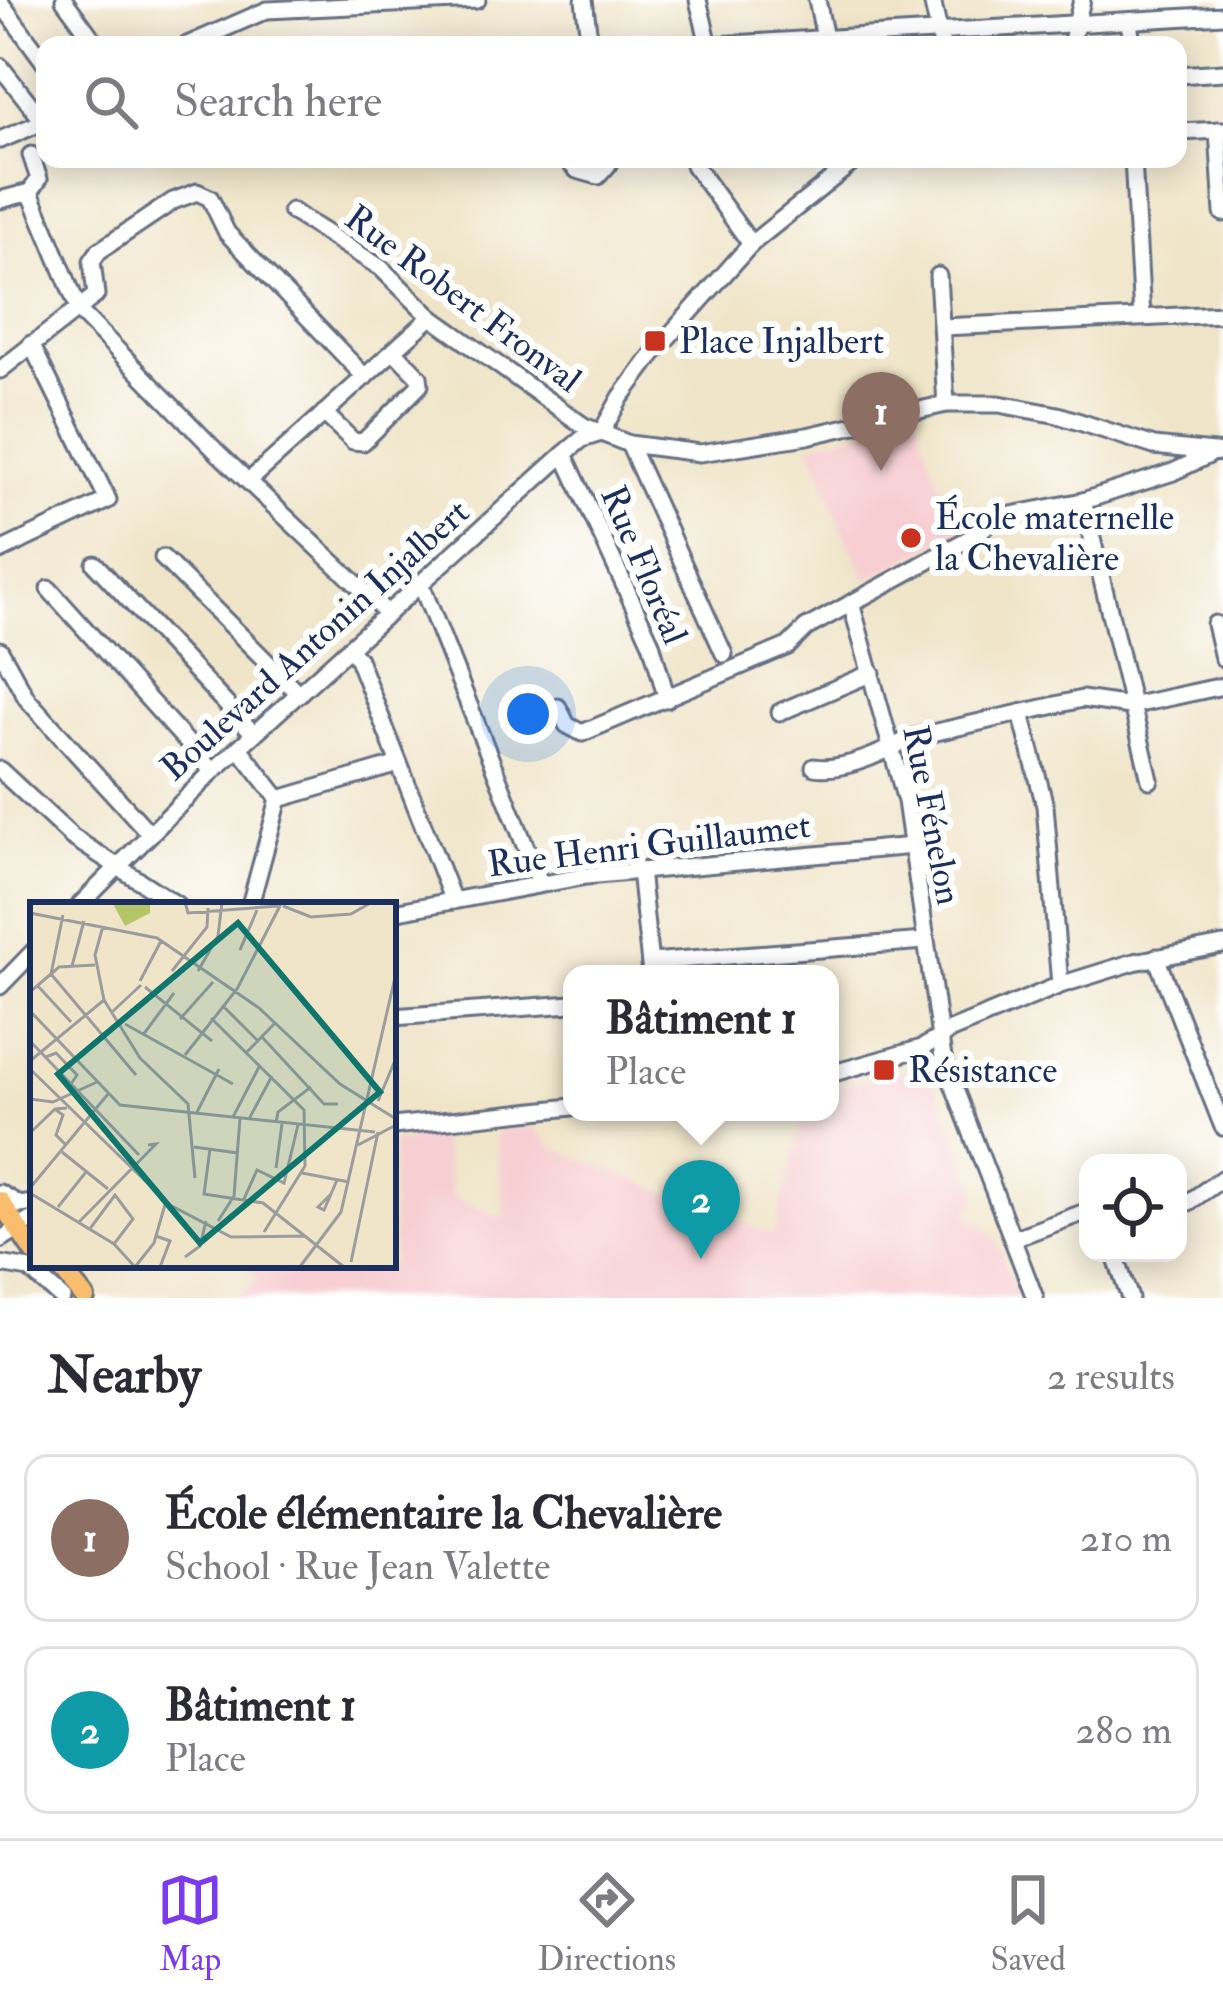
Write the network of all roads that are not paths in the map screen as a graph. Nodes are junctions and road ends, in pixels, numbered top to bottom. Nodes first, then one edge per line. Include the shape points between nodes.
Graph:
1 (64, 0) edge
2 (477, 0) edge
3 (584, 0) edge
4 (698, 0) edge
5 (817, 0) edge
6 (932, 0) edge
7 (1082, 0) edge
8 (0, 2) edge
9 (296, 4) edge
10 (1212, 10) edge
11 (1129, 21) junction
12 (1076, 23) junction
13 (90, 36) edge
14 (207, 36) edge
15 (589, 36) edge
16 (710, 36) edge
17 (824, 36) edge
18 (940, 36) edge
19 (958, 36) edge
20 (1073, 36) edge
21 (1131, 36) edge
22 (36, 50) edge
23 (0, 66) edge
24 (1223, 72) edge
25 (1187, 75) edge
26 (36, 111) edge
27 (36, 126) edge
28 (1221, 130) edge
29 (1187, 132) edge
30 (0, 140) edge
31 (31, 155) dead end
32 (575, 168) edge
33 (605, 168) edge
34 (696, 168) edge
35 (846, 168) edge
36 (1134, 168) edge
37 (30, 192) junction
38 (0, 200) edge
39 (291, 212) dead end
40 (1223, 213) edge
41 (751, 244) junction
42 (938, 276) dead end
43 (77, 307) junction
44 (1223, 314) edge
45 (431, 317) junction
46 (1142, 317) junction
47 (941, 327) junction
48 (31, 344) junction
49 (394, 351) junction
50 (0, 370) edge
51 (365, 377) junction
52 (946, 404) junction
53 (324, 413) junction
54 (601, 434) junction
55 (629, 444) junction
56 (564, 454) junction
57 (1217, 454) edge
58 (249, 481) junction
59 (1083, 501) junction
60 (0, 551) edge
61 (163, 558) dead end
62 (94, 564) dead end
63 (418, 586) junction
64 (49, 589) dead end
65 (851, 603) junction
66 (388, 614) junction
67 (1215, 624) dead end
68 (349, 648) junction
69 (0, 650) edge
70 (724, 654) dead end
71 (1223, 658) edge
72 (872, 673) junction
73 (1223, 686) edge
74 (299, 694) junction
75 (667, 699) junction
76 (1130, 706) junction
77 (558, 707) dead end
78 (780, 712) dead end
79 (1022, 713) junction
80 (254, 734) junction
81 (238, 748) junction
82 (892, 748) junction
83 (399, 764) junction
84 (814, 767) dead end
85 (0, 770) edge
86 (213, 771) junction
87 (1150, 780) dead end
88 (279, 799) junction
89 (151, 834) junction
90 (913, 846) junction
91 (118, 866) junction
92 (640, 870) junction
93 (540, 883) junction
94 (83, 902) edge
95 (172, 902) edge
96 (251, 902) edge
97 (453, 902) junction
98 (396, 911) edge
99 (925, 940) junction
100 (1223, 945) edge
101 (30, 955) edge
102 (1156, 957) junction
103 (650, 965) edge
104 (679, 965) edge
105 (0, 986) edge
106 (1060, 986) junction
107 (563, 1005) edge
108 (396, 1018) edge
109 (938, 1041) junction
110 (839, 1071) edge
111 (563, 1108) edge
112 (396, 1126) edge
113 (1223, 1126) edge
114 (1223, 1178) edge
115 (0, 1197) edge
116 (1189, 1202) dead end
117 (30, 1203) edge
118 (1079, 1214) edge
119 (22, 1229) edge
120 (1012, 1239) junction
121 (1117, 1262) edge
122 (2, 1266) edge
123 (46, 1268) edge
124 (63, 1268) edge
125 (66, 1298) edge
126 (85, 1298) edge
127 (1035, 1298) edge
128 (1130, 1298) edge

1 - 13 street
2 - 9 street
3 - 15 street
4 - 16 street
5 - 17 street
6 - 18 street
7 - 12 street
8 - 22 street
9 - 14 street
10 - 11 street
11 - 12 street
11 - 21 street
12 - 19 street
12 - 20 street
23 - 26 street
24 - 25 street
27 - 30 street
28 - 29 street
28 - 40 street
31 - 37 street via 39,179
32 - 33 street via 598,176
34 - 41 street
35 - 41 street
36 - 46 street
37 - 38 street
37 - 43 street
39 - 45 street, Rue Robert Fronval via 381,268
41 - 54 street via 652,354
42 - 47 street
43 - 48 street
43 - 51 street via 98,291 92,261 99,251 202,192 227,233
43 - 58 street
44 - 46 street
45 - 49 street
45 - 54 street, Rue Robert Fronval
46 - 47 street
47 - 52 street
48 - 50 street
48 - 60 street via 108,500
49 - 51 street
49 - 53 street via 420,385 364,442
51 - 53 street
52 - 55 street, Rue Robert Fronval via 700,453
52 - 57 street, Rue Robert Fronval via 1058,415 1154,446
53 - 58 street
54 - 55 street, Rue Robert Fronval
54 - 56 street, Boulevard Antonin Injalbert
55 - 70 street
56 - 63 street, Boulevard Antonin Injalbert
56 - 75 street, Rue Floréal via 651,643
57 - 59 street
58 - 66 street
59 - 65 street via 995,518
59 - 76 street
61 - 74 street
62 - 80 street
63 - 66 street, Boulevard Antonin Injalbert
63 - 93 street
64 - 86 street
65 - 72 street, Rue Fénelon
65 - 75 street via 788,646
66 - 68 street, Boulevard Antonin Injalbert
67 - 71 street
68 - 74 street, Boulevard Antonin Injalbert
68 - 83 street
69 - 89 street via 26,699
72 - 78 street
72 - 82 street, Rue Fénelon
73 - 76 street
74 - 80 street, Boulevard Antonin Injalbert
75 - 77 street via 582,733
76 - 79 street via 1082,699
76 - 87 street
79 - 82 street
79 - 106 street via 1045,806
80 - 81 street, Boulevard Antonin Injalbert
81 - 86 street, Boulevard Antonin Injalbert
81 - 88 street
82 - 84 street
82 - 90 street, Rue Fénelon
83 - 88 street
83 - 97 street
85 - 91 street via 52,822
86 - 89 street, Boulevard Antonin Injalbert
88 - 96 street
89 - 91 street, Boulevard Antonin Injalbert
90 - 92 street, Rue Henri Guillaumet
90 - 99 street, Rue Fénelon
91 - 94 street, Boulevard Antonin Injalbert
91 - 95 street
92 - 93 street, Rue Henri Guillaumet
92 - 103 street
93 - 97 street, Rue Henri Guillaumet
97 - 98 street, Rue Henri Guillaumet
99 - 104 street
99 - 109 street, Rue Fénelon
100 - 102 street
101 - 105 street
102 - 106 street
102 - 113 street
106 - 109 street
107 - 108 street
109 - 110 street
109 - 120 street, Rue Fénelon
111 - 112 street
114 - 116 street
115 - 117 street
115 - 119 main road
118 - 120 street
120 - 127 street, Rue Fénelon
121 - 128 street
122 - 125 street via 28,1269
123 - 125 main road
124 - 126 main road

